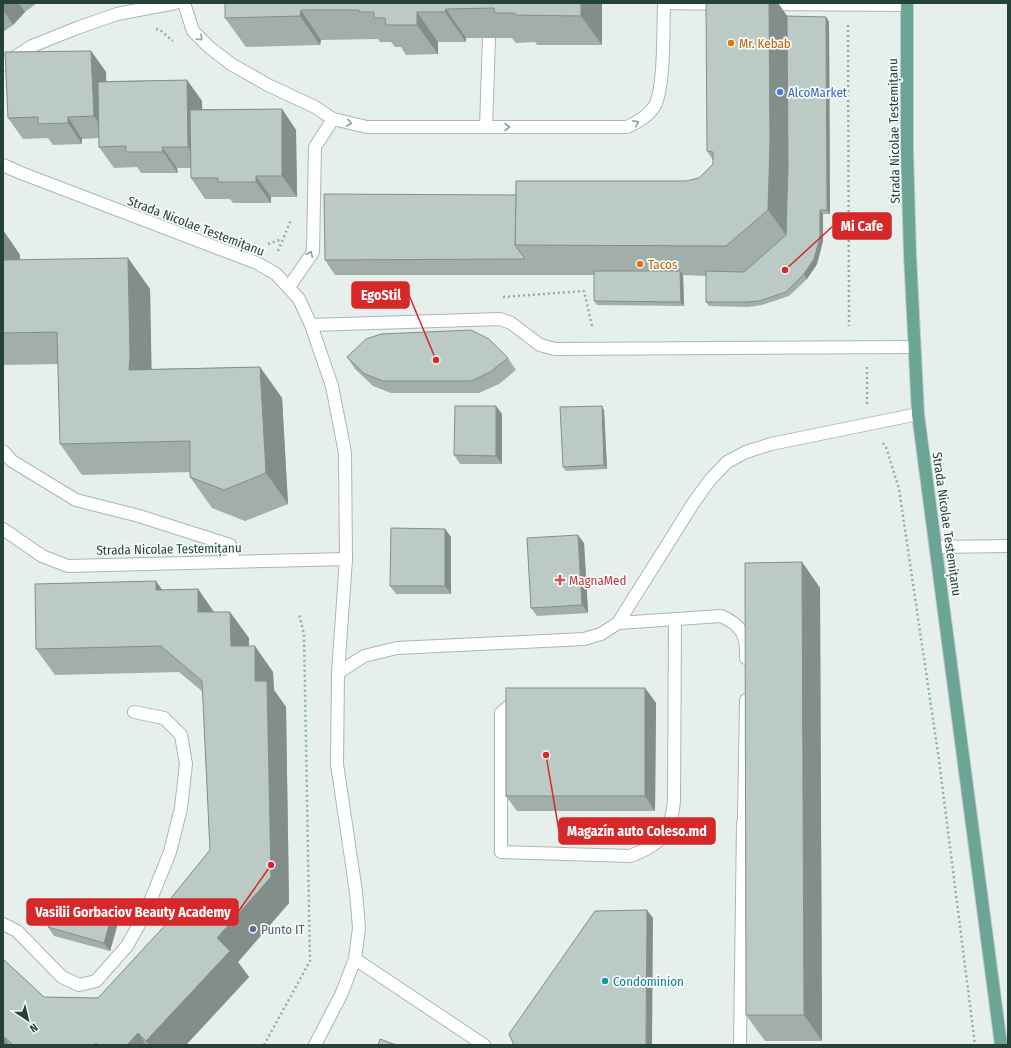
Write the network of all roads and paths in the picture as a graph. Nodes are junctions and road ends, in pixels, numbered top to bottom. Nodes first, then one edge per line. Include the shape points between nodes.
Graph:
1 (175, 3) edge
2 (184, 3) edge
3 (664, 3) edge
4 (733, 4) edge
5 (749, 4) edge
6 (907, 4) edge
7 (849, 5) junction
8 (153, 29) dead end
9 (489, 38) dead end
10 (177, 44) dead end
11 (3, 65) edge
12 (333, 119) junction
13 (486, 127) junction
14 (3, 165) edge
15 (292, 218) dead end
16 (278, 252) dead end
17 (289, 287) junction
18 (496, 297) dead end
19 (311, 326) junction
20 (600, 326) dead end
21 (868, 348) junction
22 (914, 348) junction
23 (918, 414) junction
24 (870, 424) junction
25 (3, 451) edge
26 (3, 529) edge
27 (1008, 546) edge
28 (936, 547) junction
29 (346, 559) junction
30 (234, 561) junction
31 (300, 614) dead end
32 (675, 619) junction
33 (618, 623) junction
34 (746, 667) edge
35 (338, 673) junction
36 (746, 689) edge
37 (531, 692) edge
38 (134, 712) dead end
39 (3, 924) edge
40 (355, 959) junction
41 (264, 1045) edge
42 (315, 1045) edge
43 (484, 1045) edge
44 (740, 1045) edge
45 (975, 1045) edge
46 (1001, 1045) edge

1 - 11 street via 117,14 77,28 32,46
2 -> 12 street via 193,31 209,47 231,64 315,107
3 - 4 street
13 -> 3 street via 627,127 643,119 655,106 661,87
5 - 7 street
6 - 7 street
6 - 22 main road, Strada Nicolae Testemițanu via 907,151
7 - 21 path via 849,329
8 - 10 path via 160,30
9 - 13 street
12 -> 13 street via 367,127
17 -> 12 street via 313,252 315,147
14 - 17 street, Strada Nicolae Testemițanu via 257,263 276,274
15 - 16 path
17 - 19 street, Strada Nicolae Testemițanu via 299,299
18 - 20 path via 584,291 592,326
19 - 21 street via 500,320 511,323 540,345 555,349
19 - 29 street, Strada Nicolae Testemițanu via 332,386 345,453
21 - 22 street
21 - 24 path via 866,408
22 - 23 main road, Strada Nicolae Testemițanu
23 - 24 street
23 - 28 main road, Strada Nicolae Testemițanu
24 - 33 street via 771,444 726,462 694,502
24 - 45 path via 886,447 899,489 939,760
25 - 30 street via 12,461 76,500 139,516 230,545
26 - 30 street, Strada Nicolae Testemițanu via 42,556 68,566
27 - 28 street
28 - 46 main road, Strada Nicolae Testemițanu
29 - 30 street, Strada Nicolae Testemițanu
29 - 35 street, Strada Nicolae Testemițanu
31 - 41 path via 304,634 310,961
32 - 33 street
32 - 34 street via 721,616 732,621 740,628 747,645
32 - 37 street via 673,812 663,836 643,852 630,856 501,852 501,713 524,693
33 - 35 street via 601,634 584,640 397,648 364,656
35 - 40 street, Strada Nicolae Testemițanu via 337,764 359,928
36 - 44 street
38 - 39 street via 164,718 169,722 181,735 186,764 181,808 170,852 145,914 128,946 96,981 79,985 62,977 17,931
40 - 42 street, Strada Nicolae Testemițanu via 341,995
40 - 43 street

